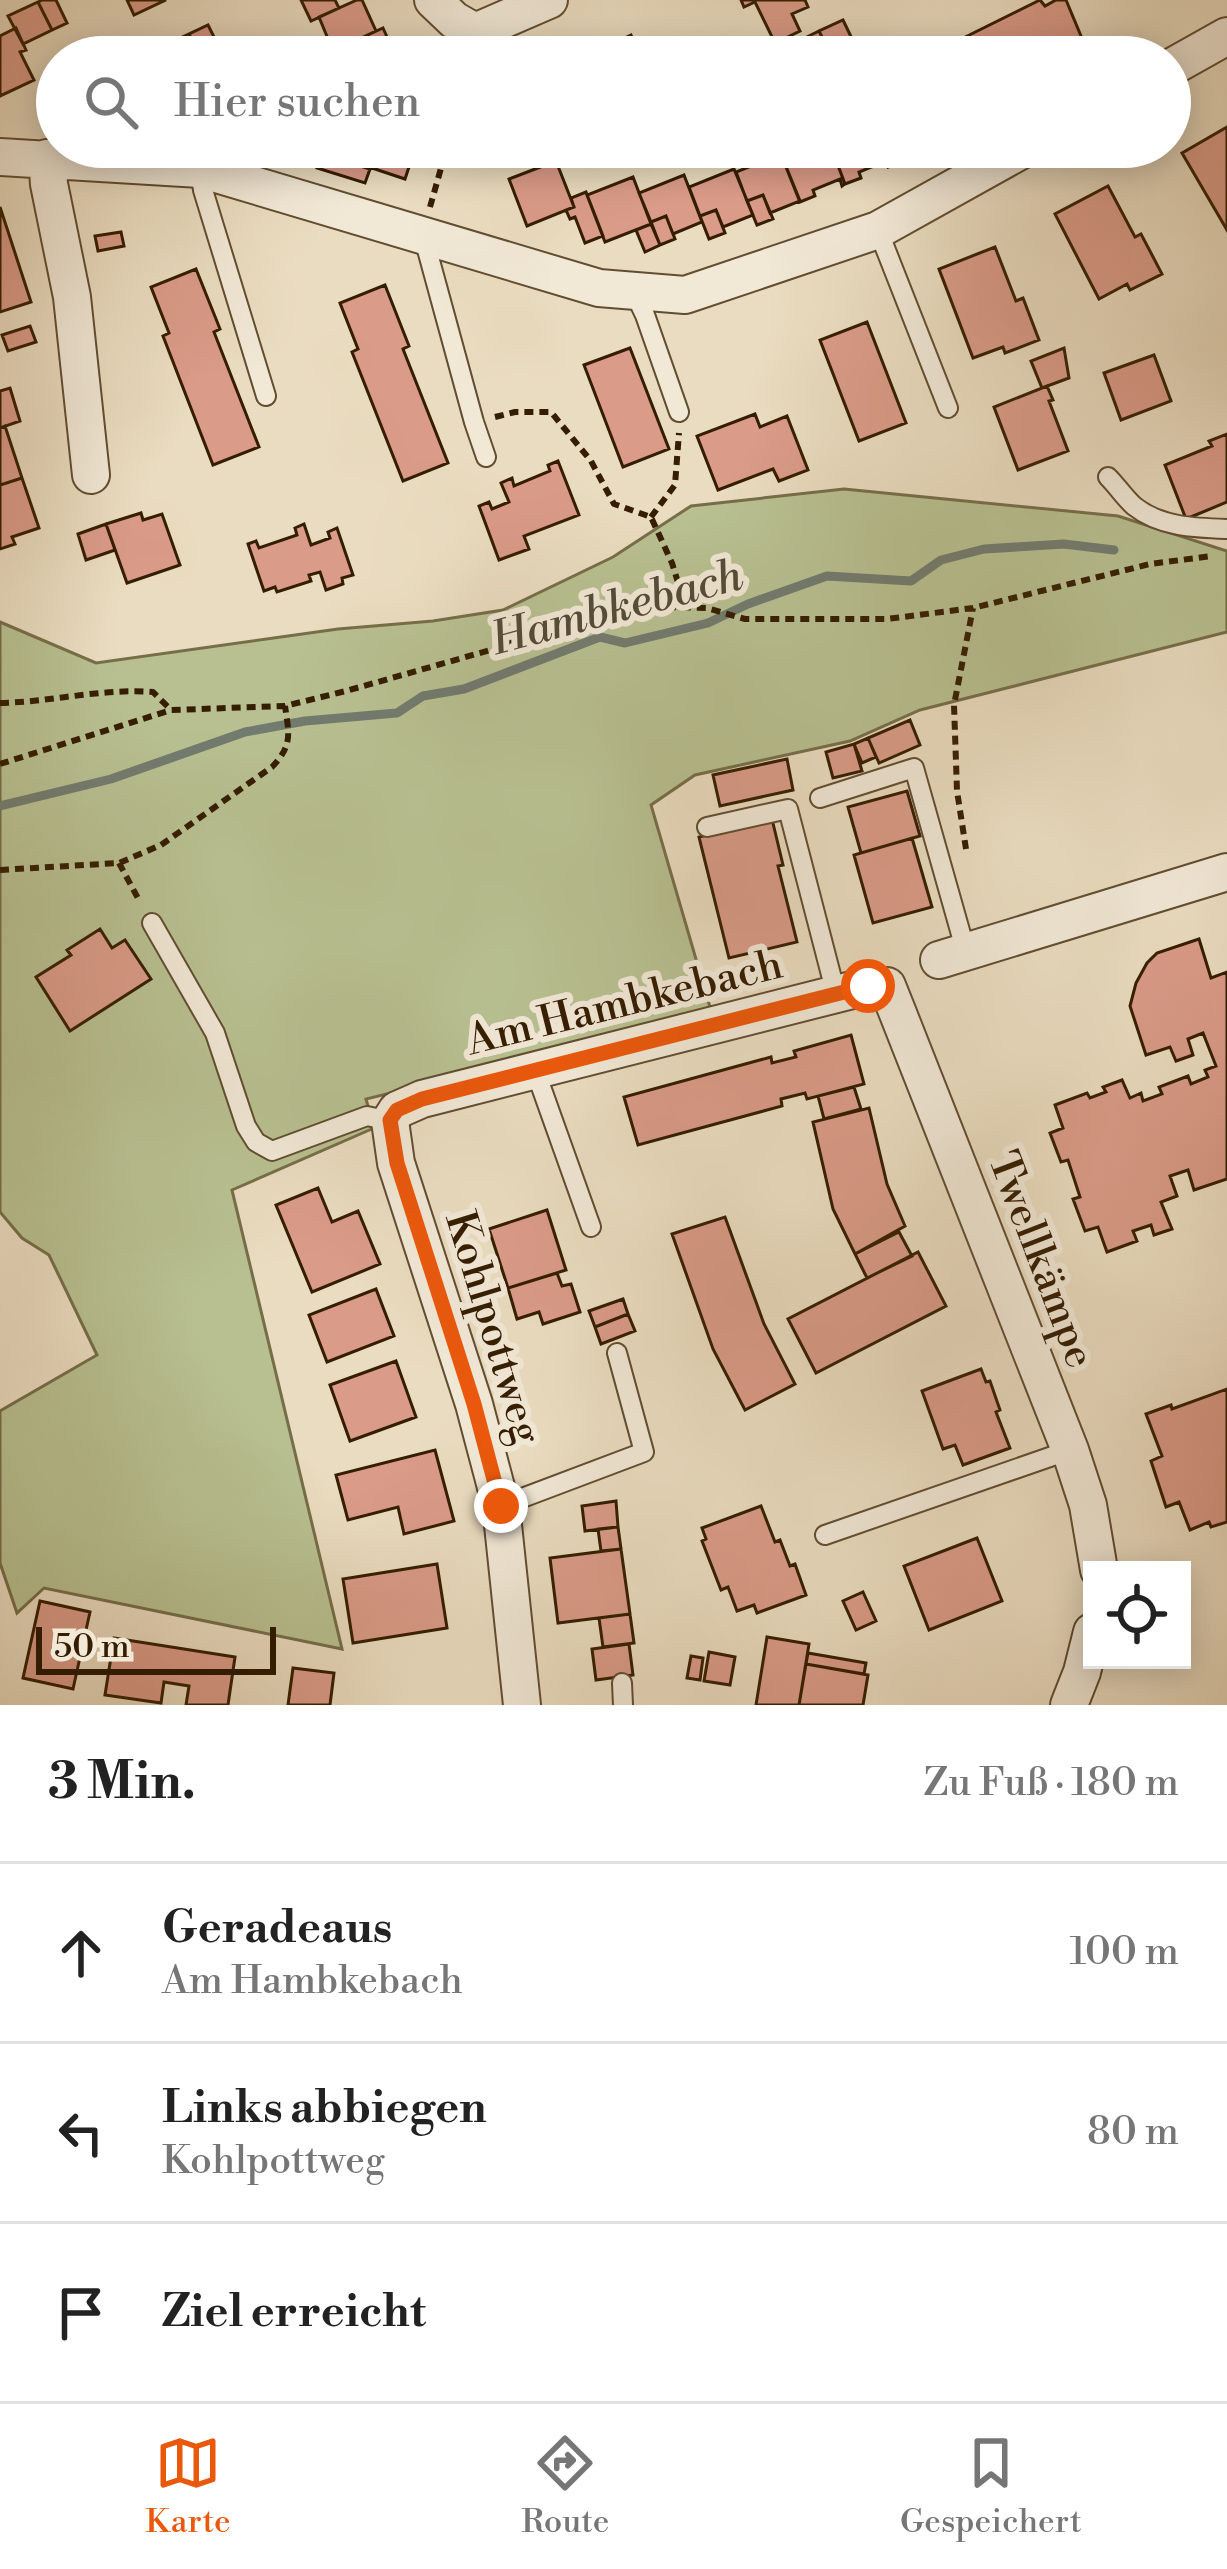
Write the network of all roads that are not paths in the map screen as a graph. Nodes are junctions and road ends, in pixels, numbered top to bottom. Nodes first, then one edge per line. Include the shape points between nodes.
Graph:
1 (433, 0) edge
2 (549, 0) edge
3 (1227, 36) edge
4 (1191, 56) edge
5 (0, 158) edge
6 (36, 158) edge
7 (48, 168) edge
8 (186, 168) edge
9 (989, 168) edge
10 (200, 169) junction
11 (878, 230) junction
12 (422, 235) junction
13 (634, 292) junction
14 (266, 396) dead end
15 (948, 408) dead end
16 (680, 412) road end
17 (486, 457) dead end
18 (91, 475) dead end
19 (1108, 477) dead end
20 (1227, 529) edge
21 (820, 799) dead end
22 (707, 827) dead end
23 (1227, 872) edge
24 (152, 923) road end
25 (952, 956) joint
26 (887, 986) joint
27 (836, 994) junction
28 (535, 1070) junction
29 (390, 1120) junction
30 (590, 1227) dead end
31 (617, 1352) dead end
32 (1070, 1450) junction
33 (501, 1506) junction
34 (825, 1535) dead end
35 (1097, 1561) edge
36 (1083, 1668) edge
37 (622, 1683) dead end
38 (522, 1705) edge
39 (623, 1705) edge
40 (1070, 1705) edge

1 - 2 street via 476,32
3 - 4 street
5 - 6 street
7 - 18 street via 72,297
8 - 10 street
9 - 11 street
10 - 12 street
10 - 14 lane
11 - 13 street via 685,295
11 - 15 lane
12 - 13 street
12 - 17 lane
13 - 16 lane
19 - 20 lane via 1159,520
21 - 25 lane via 914,768
22 - 27 lane via 788,809
23 - 25 street
24 - 29 lane via 215,1033 256,1142 272,1151 367,1116
26 - 27 street, Am Hambkebach
26 - 32 street, Twellkämpe
27 - 28 street, Am Hambkebach
28 - 29 street, Am Hambkebach via 422,1099
28 - 30 lane
29 - 33 street, Kohlpottweg
31 - 33 lane via 644,1452
32 - 34 lane
32 - 35 street, Twellkämpe
33 - 38 street, Kohlpottweg
36 - 40 street
37 - 39 lane

